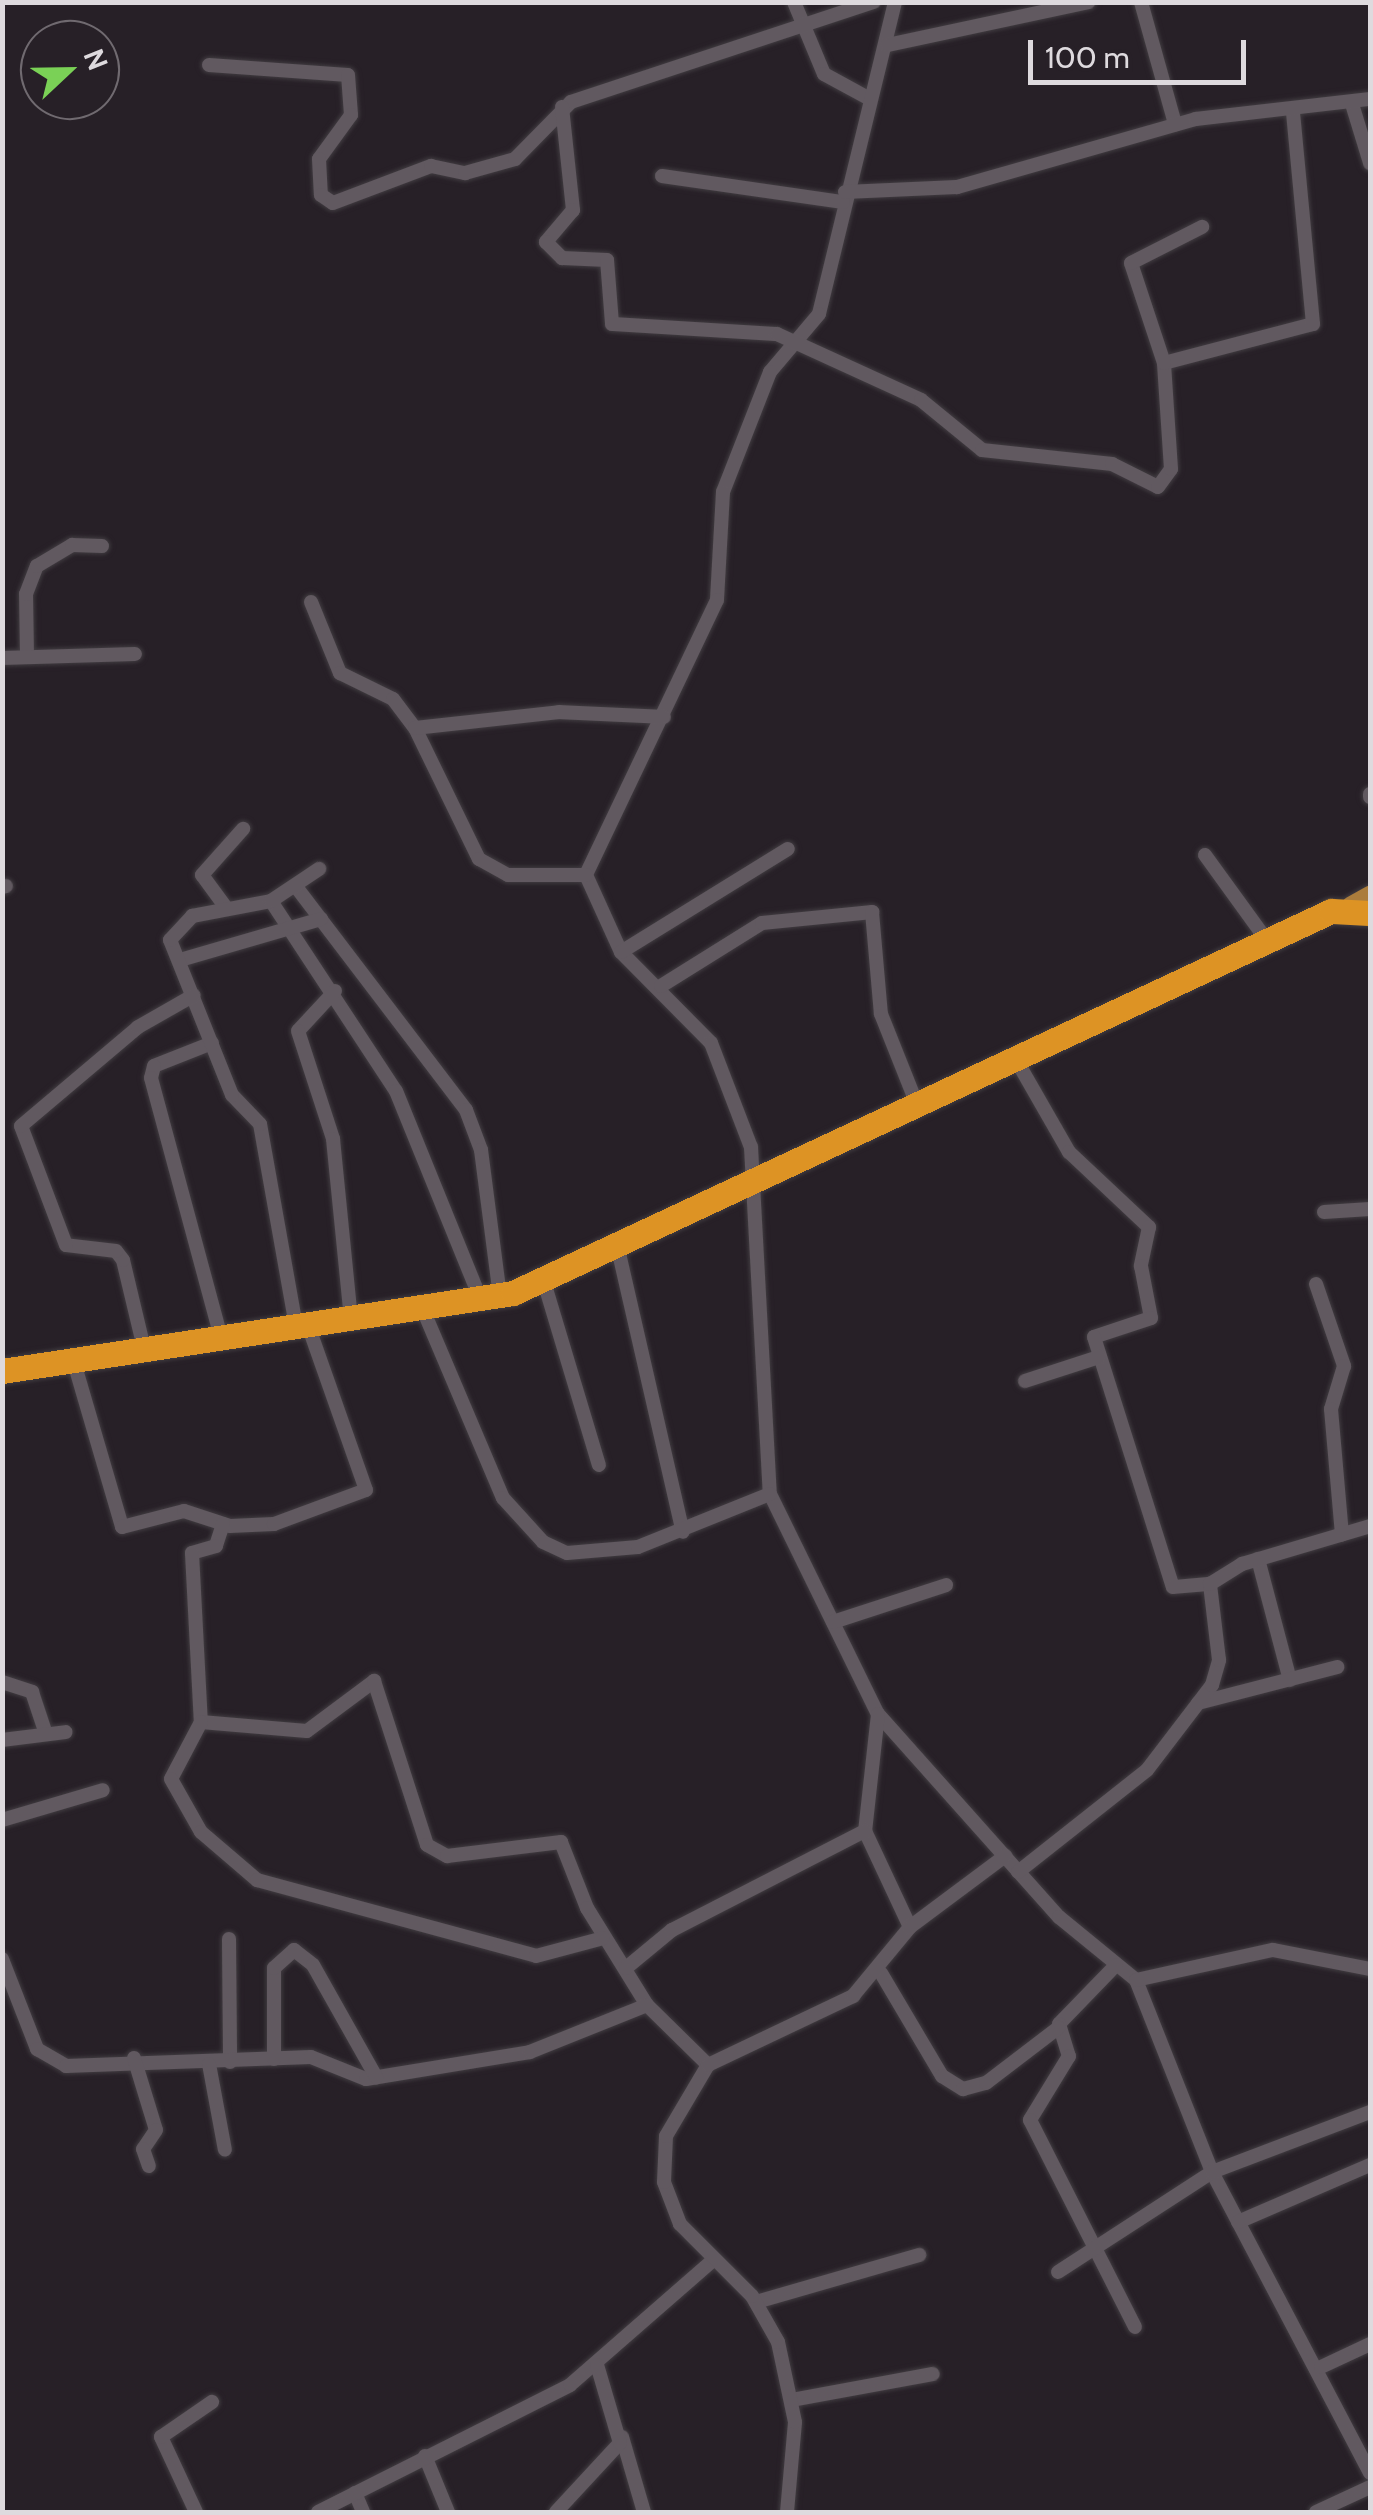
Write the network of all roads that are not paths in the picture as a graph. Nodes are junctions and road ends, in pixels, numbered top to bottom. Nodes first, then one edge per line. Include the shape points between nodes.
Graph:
1 (794, 2) edge
2 (874, 2) edge
3 (895, 2) edge
4 (1088, 2) edge
5 (1141, 2) edge
6 (803, 30) junction
7 (888, 45) junction
8 (209, 65) dead end
9 (870, 100) junction
10 (1370, 100) edge
11 (1352, 104) junction
12 (562, 106) junction
13 (1293, 113) junction
14 (1175, 124) junction
15 (1370, 163) edge
16 (662, 176) dead end
17 (844, 197) junction
18 (1202, 227) dead end
19 (793, 343) junction
20 (1164, 364) junction
21 (102, 546) dead end
22 (311, 602) dead end
23 (135, 654) dead end
24 (27, 656) junction
25 (2, 658) edge
26 (664, 717) junction
27 (415, 728) junction
28 (244, 829) dead end
29 (788, 849) dead end
30 (1205, 855) dead end
31 (319, 869) dead end
32 (586, 875) junction
33 (297, 888) junction
34 (272, 901) junction
35 (1364, 905) edge
36 (226, 910) junction
37 (320, 919) junction
38 (294, 931) junction
39 (1268, 942) junction
40 (621, 952) junction
41 (180, 960) junction
42 (661, 986) junction
43 (335, 991) junction
44 (194, 995) junction
45 (212, 1043) junction
46 (1018, 1063) junction
47 (918, 1108) junction
48 (756, 1182) junction
49 (1370, 1209) edge
50 (1324, 1212) dead end
51 (618, 1250) junction
52 (544, 1282) junction
53 (1316, 1284) dead end
54 (491, 1299) junction
55 (424, 1312) junction
56 (351, 1320) junction
57 (302, 1325) junction
58 (220, 1333) junction
59 (143, 1344) junction
60 (1099, 1356) junction
61 (73, 1358) junction
62 (2, 1371) edge
63 (1025, 1381) dead end
64 (599, 1465) dead end
65 (770, 1494) junction
66 (222, 1524) junction
67 (1370, 1526) edge
68 (683, 1532) junction
69 (1342, 1535) junction
70 (1258, 1560) junction
71 (1210, 1584) junction
72 (946, 1585) dead end
73 (833, 1622) junction
74 (1336, 1666) dead end
75 (1290, 1680) junction
76 (2, 1682) edge
77 (1198, 1703) junction
78 (878, 1714) junction
79 (201, 1722) junction
80 (66, 1732) dead end
81 (46, 1734) junction
82 (2, 1740) edge
83 (103, 1790) dead end
84 (2, 1820) edge
85 (865, 1830) junction
86 (1005, 1856) junction
87 (1018, 1872) junction
88 (910, 1927) junction
89 (603, 1938) junction
90 (229, 1939) dead end
91 (2, 1959) edge
92 (1116, 1965) junction
93 (626, 1968) junction
94 (1370, 1970) edge
95 (881, 1973) junction
96 (1136, 1980) junction
97 (647, 2004) junction
98 (1058, 2028) junction
99 (134, 2058) junction
100 (274, 2059) junction
101 (230, 2062) junction
102 (209, 2064) junction
103 (708, 2065) junction
104 (376, 2077) junction
105 (1370, 2112) edge
106 (225, 2150) dead end
107 (1370, 2164) edge
108 (149, 2166) dead end
109 (1212, 2172) junction
110 (1238, 2222) junction
111 (1094, 2250) junction
112 (919, 2255) dead end
113 (711, 2262) junction
114 (1058, 2272) dead end
115 (756, 2302) junction
116 (1135, 2327) dead end
117 (1370, 2344) edge
118 (597, 2365) junction
119 (1321, 2367) junction
120 (933, 2374) dead end
121 (791, 2400) junction
122 (212, 2402) dead end
123 (622, 2436) junction
124 (424, 2456) junction
125 (1370, 2473) edge
126 (1370, 2487) edge
127 (355, 2493) junction
128 (196, 2512) edge
129 (318, 2512) edge
130 (363, 2512) edge
131 (448, 2512) edge
132 (556, 2512) edge
133 (644, 2512) edge
134 (786, 2512) edge
135 (1316, 2512) edge

1 - 6 street
2 - 6 street
3 - 7 street
4 - 7 street
5 - 14 street
6 - 9 street via 824,74
6 - 12 street
7 - 9 street
8 - 12 street via 348,75 351,115 319,159 326,202 431,166 464,173 515,160
9 - 17 street
10 - 11 street
11 - 13 street
11 - 15 street
12 - 19 street via 573,210 546,242 562,258 607,260 612,324 763,331
13 - 14 street
13 - 20 street via 1313,324
14 - 17 street via 957,187
16 - 17 street
17 - 19 street via 818,314
18 - 20 street via 1132,263
19 - 20 street via 921,400 982,450 1112,464 1158,487 1171,469
19 - 26 street via 770,372 729,472 717,600
21 - 24 street via 72,545 37,566 26,594
22 - 27 street via 340,673 392,699
23 - 24 street
24 - 25 street
26 - 27 street via 559,712
26 - 32 street
27 - 32 street via 479,859 508,874
28 - 36 street via 202,875
29 - 40 street
30 - 39 street
31 - 33 street
32 - 40 street
33 - 34 street
33 - 37 street
34 - 36 street
34 - 38 street
35 - 39 highway
36 - 41 street via 176,924 170,940
37 - 38 street
37 - 54 street via 466,1110 481,1150
38 - 41 street
38 - 43 street
39 - 46 highway
40 - 42 street
41 - 44 street
42 - 47 street via 762,924 872,912 880,1014
42 - 48 street via 722,1065
43 - 54 street via 436,1172
43 - 56 street via 298,1032 333,1139
44 - 45 street
44 - 59 street via 138,1027 21,1126 60,1237 123,1260
45 - 57 street via 232,1095 260,1124
45 - 58 street via 154,1066 152,1078
46 - 47 highway
46 - 60 street via 1069,1152 1149,1227 1141,1266 1151,1318 1097,1332
47 - 48 highway
48 - 51 highway
48 - 65 street via 762,1464
49 - 50 street
51 - 52 highway
51 - 68 street
52 - 54 highway
52 - 64 street
53 - 69 street via 1344,1366 1331,1409
54 - 55 highway
55 - 56 highway
55 - 68 street via 503,1498 543,1542 594,1554
56 - 57 highway
57 - 58 highway
57 - 66 street via 364,1496 299,1519
58 - 59 highway
59 - 61 highway
60 - 63 street
60 - 71 street via 1173,1586
61 - 62 highway
61 - 66 street via 122,1527 184,1511
65 - 68 street
65 - 73 street
66 - 79 street via 216,1546 192,1553
67 - 69 street
69 - 70 street
70 - 71 street
70 - 75 street
71 - 77 street via 1219,1660
72 - 73 street
73 - 78 street
74 - 75 street
75 - 77 street
76 - 81 street via 32,1692
77 - 87 street via 1146,1770
78 - 85 street
78 - 86 street
79 - 89 street via 171,1779 201,1832 257,1880 536,1956
79 - 89 street via 308,1731 374,1681 427,1845 447,1856 561,1842
80 - 81 street
81 - 82 street
83 - 84 street
85 - 88 street
85 - 93 street via 672,1930
86 - 87 street
86 - 88 street
87 - 92 street
88 - 95 street
89 - 93 street
90 - 101 street
91 - 99 street via 44,2057 78,2067
92 - 96 street
92 - 98 street
93 - 97 street
94 - 96 street via 1273,1950
95 - 98 street via 942,2076 962,2089 986,2083
95 - 103 street via 840,2004
96 - 109 street
97 - 103 street
97 - 104 street via 530,2052
98 - 111 street via 1068,2056 1032,2108 1032,2140
99 - 102 street
99 - 108 street via 156,2130 143,2148
100 - 101 street
100 - 104 street via 311,2057 354,2079
100 - 104 street via 274,1968 294,1950 314,1965
101 - 102 street
102 - 106 street
103 - 113 street via 684,2096 663,2155 676,2214
105 - 109 street
107 - 110 street
109 - 110 street
109 - 111 street
110 - 119 street
111 - 114 street
111 - 116 street
112 - 115 street
113 - 115 street
113 - 118 street
115 - 121 street via 778,2342
117 - 119 street
118 - 123 street
118 - 124 street
119 - 125 street
120 - 121 street
121 - 134 street
122 - 128 street via 161,2437
123 - 132 street
123 - 133 street
124 - 127 street
124 - 131 street
126 - 135 street
127 - 129 street
127 - 130 street

